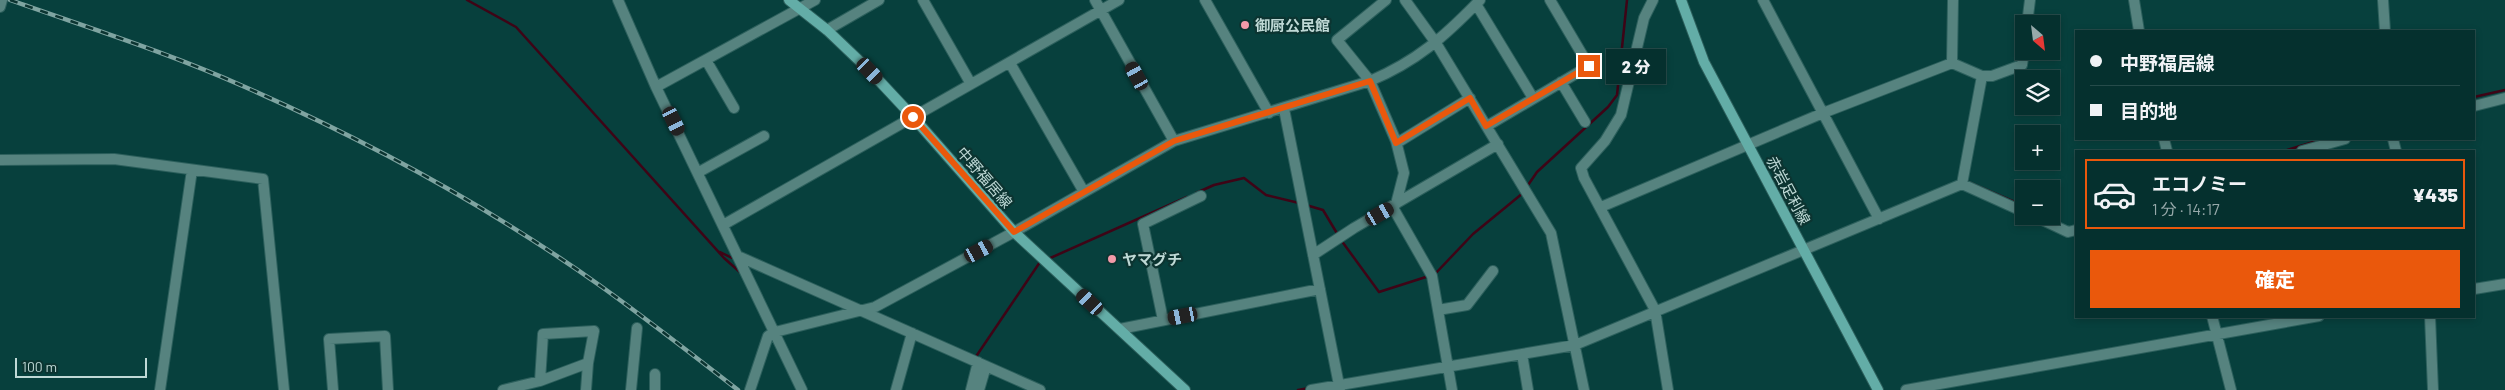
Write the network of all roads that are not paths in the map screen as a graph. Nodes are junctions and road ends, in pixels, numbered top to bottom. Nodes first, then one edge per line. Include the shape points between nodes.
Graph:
1 (2, 0) edge
2 (618, 0) edge
3 (789, 0) edge
4 (815, 0) edge
5 (879, 0) edge
6 (923, 0) edge
7 (1095, 0) edge
8 (1119, 0) edge
9 (1205, 0) edge
10 (1386, 0) edge
11 (1405, 0) edge
12 (1550, 0) edge
13 (1653, 0) edge
14 (1681, 0) edge
15 (1763, 0) edge
16 (1953, 0) edge
17 (2030, 0) edge
18 (2134, 0) edge
19 (2383, 0) edge
20 (1478, 2) edge
21 (0, 7) edge
22 (800, 9) junction
23 (1101, 10) junction
24 (2028, 15) edge
25 (827, 30) junction
26 (2139, 30) edge
27 (2385, 30) edge
28 (1436, 43) junction
29 (706, 60) junction
30 (2023, 60) edge
31 (1010, 63) junction
32 (1952, 63) junction
33 (1982, 76) junction
34 (1370, 81) junction
35 (1560, 82) junction
36 (971, 84) junction
37 (656, 87) junction
38 (1470, 98) junction
39 (1533, 98) junction
40 (2505, 98) edge
41 (2475, 106) edge
42 (734, 108) dead end
43 (1284, 109) junction
44 (1269, 113) junction
45 (1823, 113) junction
46 (913, 117) junction
47 (1585, 122) dead end
48 (1486, 126) junction
49 (764, 136) dead end
50 (2341, 140) edge
51 (1174, 141) junction
52 (1396, 143) junction
53 (1498, 144) junction
54 (1748, 145) junction
55 (2306, 150) edge
56 (0, 160) edge
57 (192, 170) junction
58 (699, 172) junction
59 (1962, 184) junction
60 (1084, 192) junction
61 (1202, 196) dead end
62 (1394, 205) junction
63 (1601, 207) junction
64 (2015, 208) edge
65 (1879, 219) junction
66 (723, 225) junction
67 (2053, 225) edge
68 (2075, 230) edge
69 (1014, 232) junction
70 (1804, 250) junction
71 (1313, 256) junction
72 (740, 258) junction
73 (1493, 271) dead end
74 (2505, 284) edge
75 (1320, 289) junction
76 (2475, 289) edge
77 (1438, 310) junction
78 (1655, 310) junction
79 (862, 312) junction
80 (2213, 318) edge
81 (2309, 318) edge
82 (2430, 318) edge
83 (1163, 320) junction
84 (637, 328) dead end
85 (1120, 329) junction
86 (775, 332) junction
87 (912, 334) junction
88 (2217, 335) junction
89 (1575, 345) junction
90 (1522, 354) junction
91 (588, 363) junction
92 (982, 364) junction
93 (1448, 367) junction
94 (655, 374) dead end
95 (540, 381) junction
96 (1340, 387) edge
97 (160, 390) edge
98 (284, 390) edge
99 (332, 390) edge
100 (388, 390) edge
101 (503, 390) edge
102 (586, 390) edge
103 (631, 390) edge
104 (655, 390) edge
105 (750, 390) edge
106 (802, 390) edge
107 (896, 390) edge
108 (971, 390) edge
109 (979, 390) edge
110 (1040, 390) edge
111 (1185, 390) edge
112 (1311, 390) edge
113 (1452, 390) edge
114 (1528, 390) edge
115 (1584, 390) edge
116 (1668, 390) edge
117 (1878, 390) edge
118 (1906, 390) edge
119 (2231, 390) edge
120 (2433, 390) edge

1 - 21 street
2 - 37 street
3 - 22 main road, 中野福居線
4 - 22 street
5 - 25 street
6 - 36 street
7 - 23 street
8 - 23 street
9 - 44 street
10 - 34 street via 1337,40
11 - 28 street
12 - 35 street via 1589,66
13 - 63 street via 1644,18 1621,114 1581,168
14 - 54 main road, 赤岩足利線 via 1704,62
15 - 45 street
16 - 32 street
17 - 24 street
18 - 26 street
19 - 27 street
20 - 28 street
20 - 39 street
22 - 25 main road, 中野福居線
22 - 29 street
23 - 31 street
23 - 51 street
25 - 46 main road, 中野福居線
28 - 34 street via 1401,68
28 - 38 street
29 - 37 street
29 - 42 street
30 - 33 street via 2022,65 1992,76
31 - 36 street
31 - 60 street
32 - 33 street
32 - 45 street
33 - 59 street
34 - 43 street
34 - 52 street
35 - 39 street
35 - 47 street
36 - 46 street
37 - 58 street
38 - 48 street
38 - 52 street
39 - 48 street
40 - 41 street
43 - 44 street
43 - 71 street
44 - 51 street
45 - 54 street
45 - 65 street
46 - 66 street
46 - 69 main road, 中野福居線
48 - 53 street
49 - 58 street
50 - 55 street
51 - 60 street
52 - 62 street via 1404,173
53 - 62 street
53 - 89 street via 1551,233
54 - 63 street
54 - 70 main road, 赤岩足利線
56 - 57 street via 114,159
57 - 97 street
57 - 98 street via 263,179
58 - 66 street
59 - 64 street
59 - 65 street
60 - 69 street
61 - 83 street via 1143,224
62 - 71 street
62 - 77 street via 1432,276
63 - 78 street
65 - 70 street
66 - 72 street
67 - 68 street via 2068,232
69 - 79 street
69 - 85 main road, 中野福居線
70 - 78 street
70 - 117 main road, 赤岩足利線
71 - 75 street
72 - 79 street
72 - 86 street
73 - 77 street via 1467,305
74 - 76 street
75 - 83 street
75 - 96 street
77 - 93 street
78 - 89 street
78 - 116 street
79 - 86 street
79 - 87 street
80 - 88 street
81 - 88 street
82 - 120 street
83 - 85 street
84 - 103 street
85 - 111 main road, 中野福居線
86 - 105 street via 768,336
86 - 106 street
87 - 92 street
87 - 107 street
88 - 118 street
88 - 119 street
89 - 90 street
89 - 115 street
90 - 93 street
90 - 114 street
91 - 95 street
91 - 95 street via 594,331 543,334
91 - 102 street
92 - 108 street
92 - 109 street
92 - 110 street
93 - 96 street
93 - 113 street
94 - 104 street
95 - 101 street
96 - 112 street
99 - 100 street via 329,339 384,336

